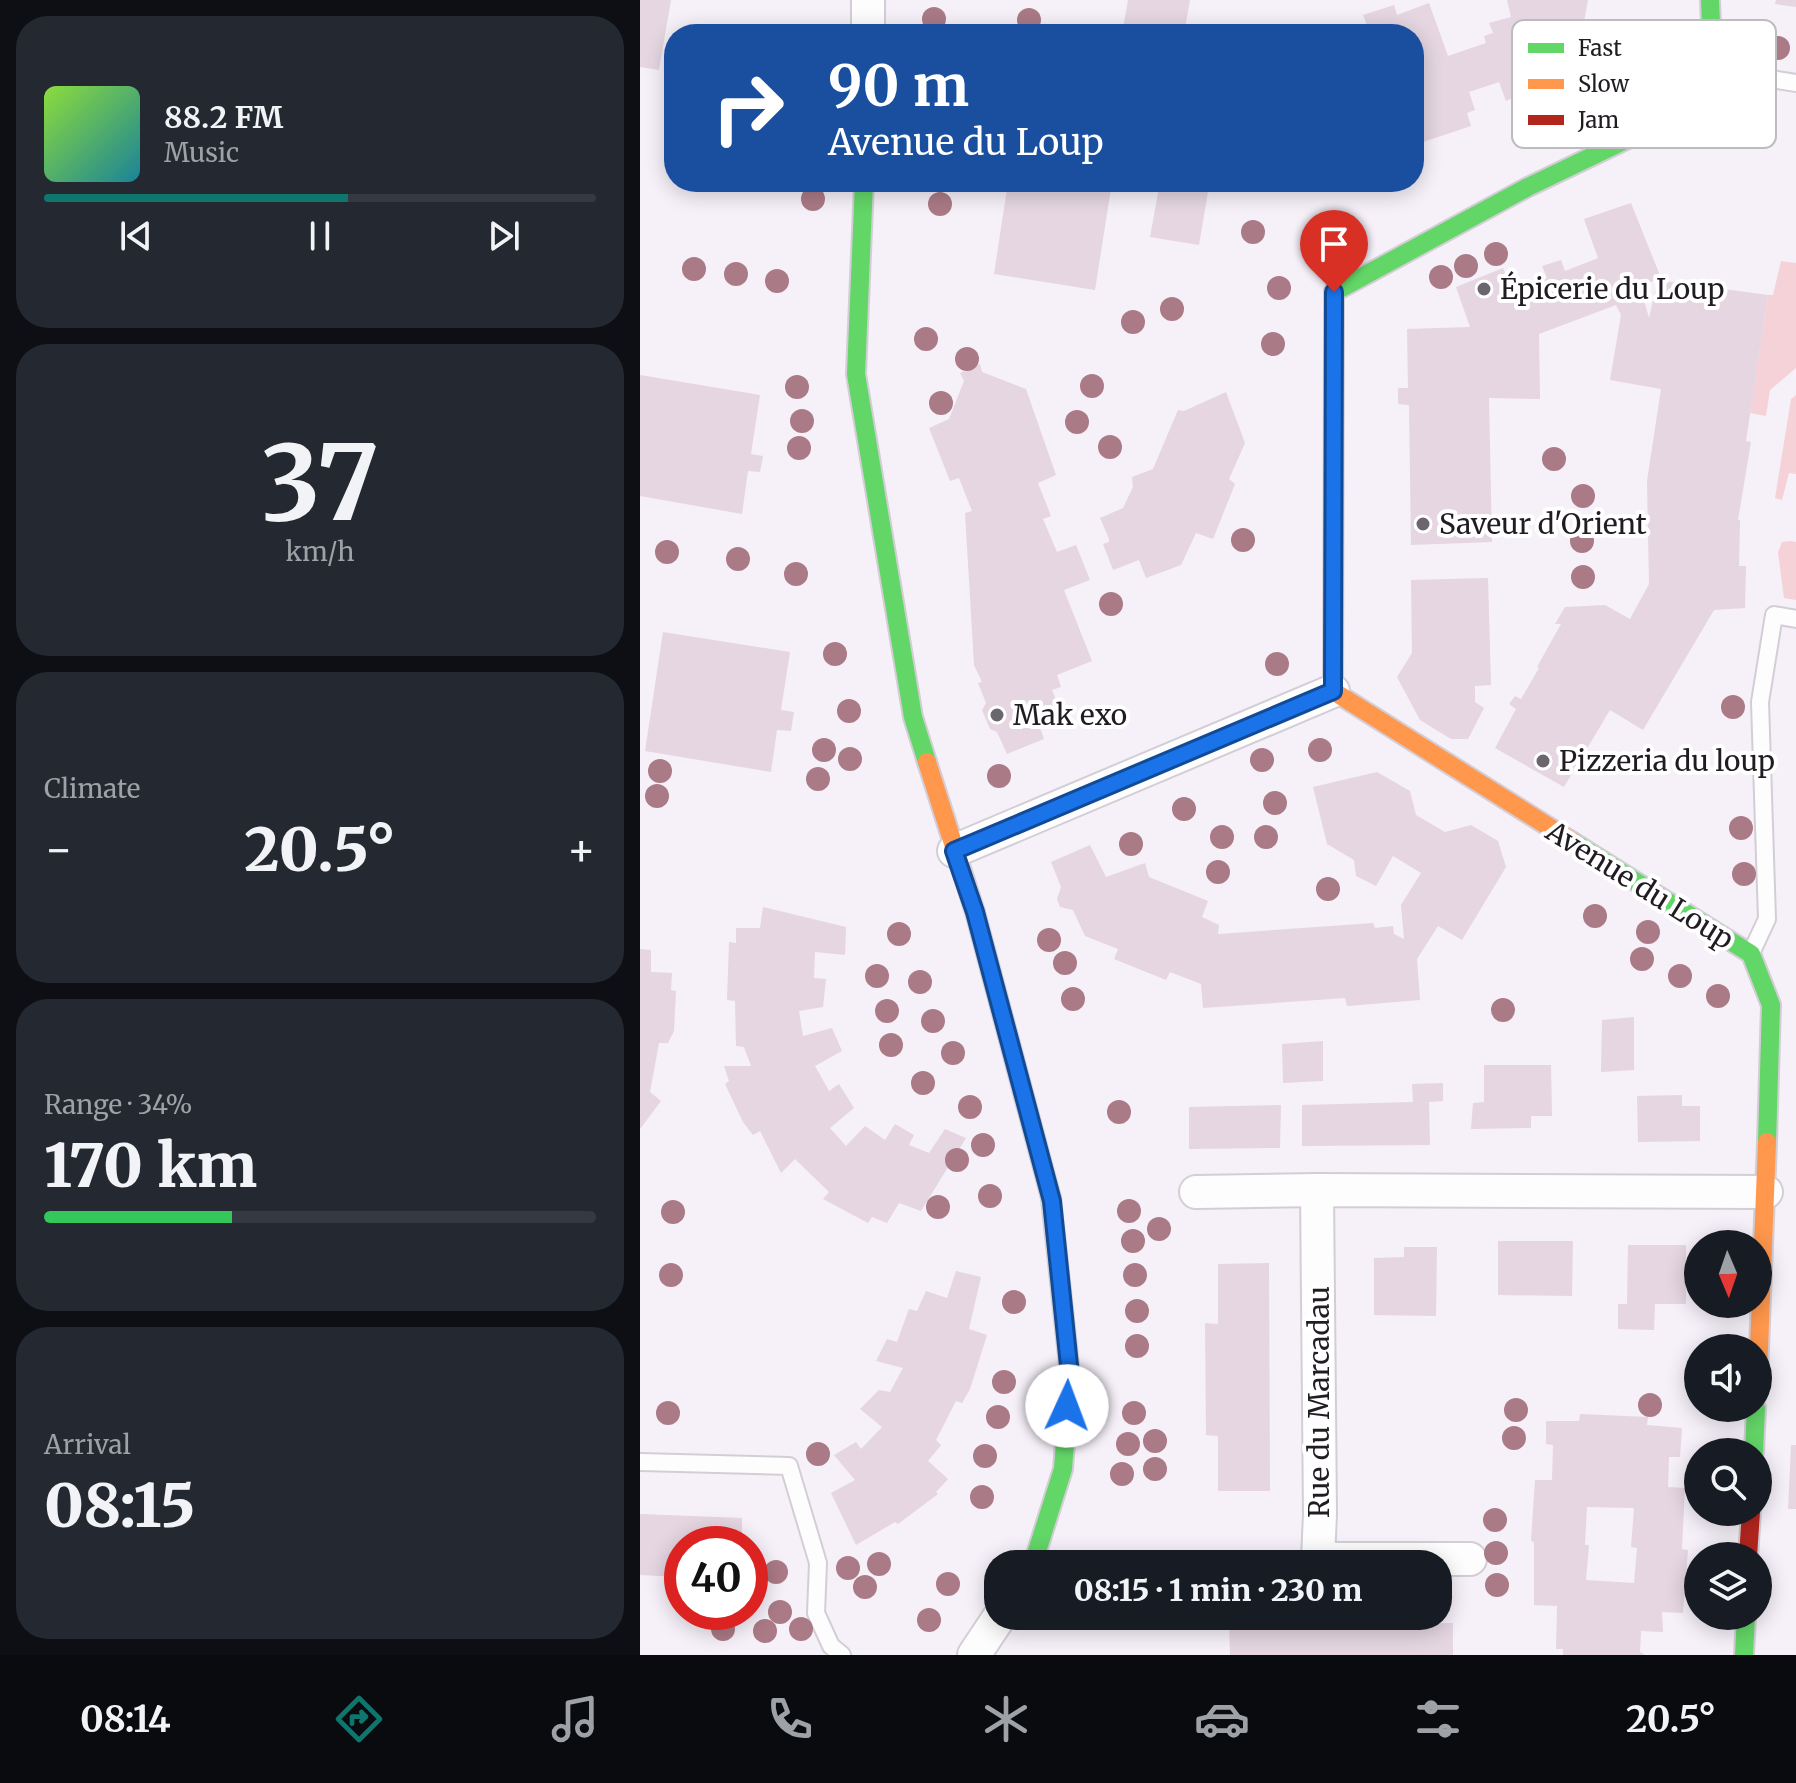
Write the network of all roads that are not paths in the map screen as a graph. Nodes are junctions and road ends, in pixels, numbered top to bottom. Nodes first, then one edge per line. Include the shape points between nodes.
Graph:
1 (868, 0) edge
2 (1710, 0) edge
3 (1711, 20) edge
4 (868, 24) edge
5 (1776, 80) edge
6 (1796, 83) edge
7 (1609, 148) edge
8 (864, 192) edge
9 (1796, 619) edge
10 (1333, 691) junction
11 (954, 851) junction
12 (1751, 954) junction
13 (1781, 1160) edge
14 (1317, 1190) junction
15 (1196, 1192) dead end
16 (1766, 1192) junction
17 (1760, 1334) edge
18 (640, 1462) edge
19 (1037, 1550) edge
20 (1470, 1559) dead end
21 (991, 1630) edge
22 (1745, 1630) edge
23 (842, 1655) edge
24 (974, 1655) edge
25 (1744, 1655) edge

1 - 4 street
2 - 3 street
5 - 6 lane
7 - 10 street via 1334,292
8 - 11 street via 856,374 913,717
9 - 12 lane via 1774,615 1760,702 1767,919
10 - 11 street
10 - 12 street, Avenue du Loup
11 - 19 street via 975,912 1054,1217 1070,1375 1063,1469
12 - 13 street, Avenue du Loup via 1771,1005
13 - 16 street, Avenue du Loup
14 - 15 street
14 - 16 street
14 - 20 street, Rue du Marcadau via 1318,1559
16 - 17 street, Avenue du Loup
18 - 23 lane via 789,1466 818,1563 816,1613 831,1646
21 - 24 street
22 - 25 street

